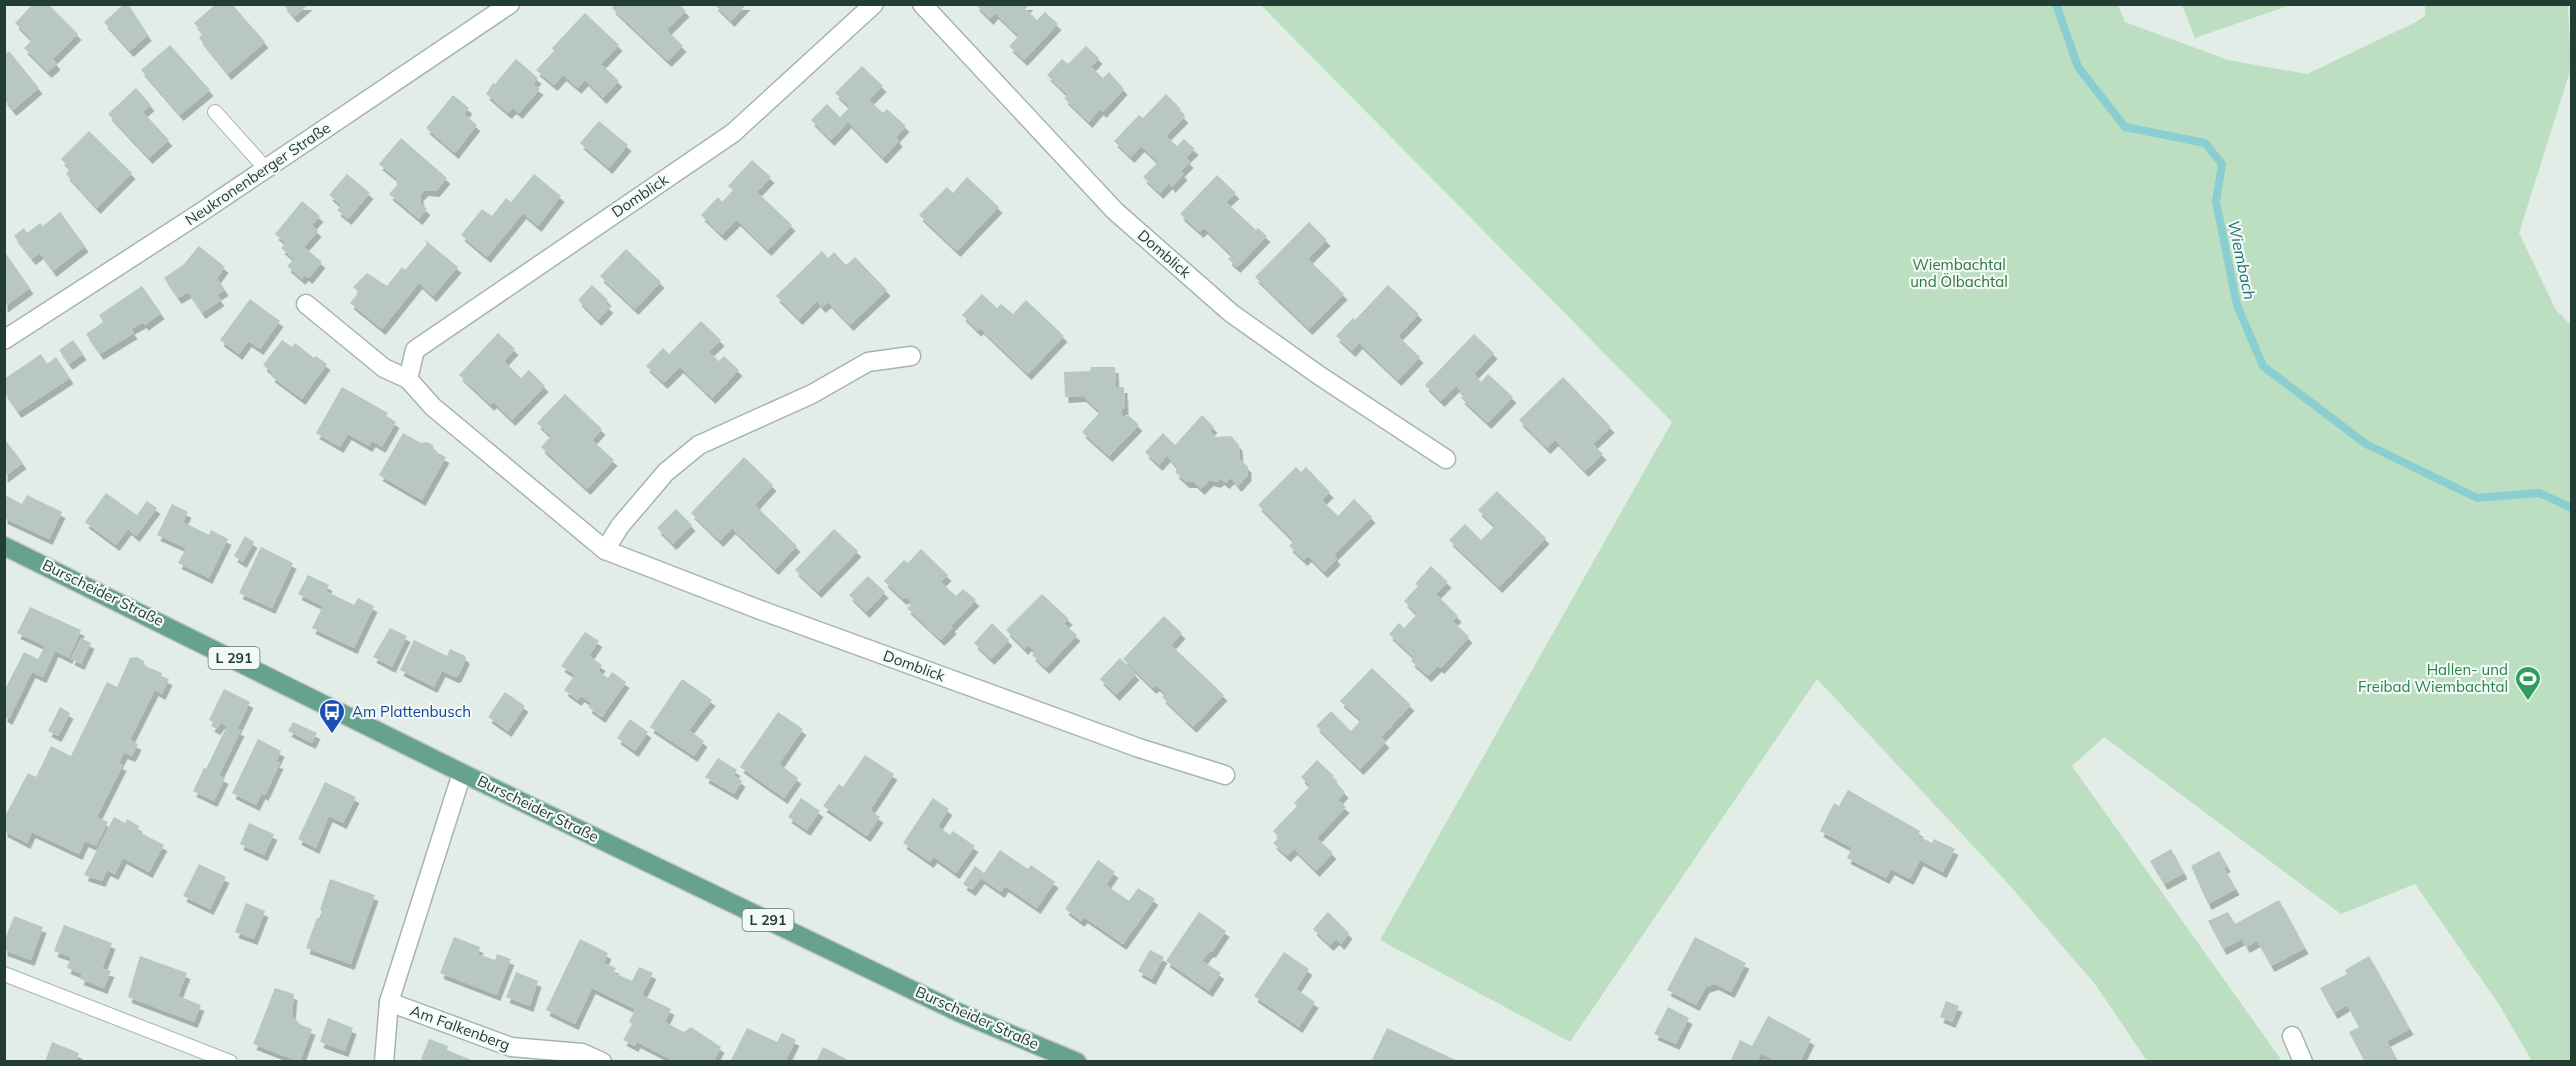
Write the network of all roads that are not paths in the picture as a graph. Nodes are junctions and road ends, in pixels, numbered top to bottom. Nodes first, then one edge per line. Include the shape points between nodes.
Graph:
1 (510, 4) edge
2 (874, 4) edge
3 (921, 4) edge
4 (215, 112) dead end
5 (266, 169) junction
6 (306, 304) dead end
7 (4, 340) edge
8 (911, 356) dead end
9 (408, 379) junction
10 (1446, 459) dead end
11 (4, 546) edge
12 (605, 550) junction
13 (462, 773) junction
14 (1225, 775) dead end
15 (4, 974) edge
16 (390, 1002) junction
17 (2292, 1036) dead end
18 (230, 1062) edge
19 (384, 1062) edge
20 (602, 1062) edge
21 (1077, 1062) edge
22 (2303, 1062) edge

1 - 5 street, Neukronenberger Straße
2 - 9 street, Domblick via 733,133 415,350
3 - 10 street, Domblick via 1115,211 1231,313
4 - 5 lane
5 - 7 street, Neukronenberger Straße
6 - 9 street, Domblick via 384,368
8 - 12 street via 868,362 812,394 699,445 666,472
9 - 12 street, Domblick via 433,407
11 - 13 main road, Burscheider Straße / L 291
12 - 14 street, Domblick via 1139,748
13 - 16 street
13 - 21 main road, Burscheider Straße / L 291 via 960,1013
15 - 18 lane
16 - 19 street
16 - 20 street, Am Falkenberg via 511,1047 582,1053
17 - 22 street

